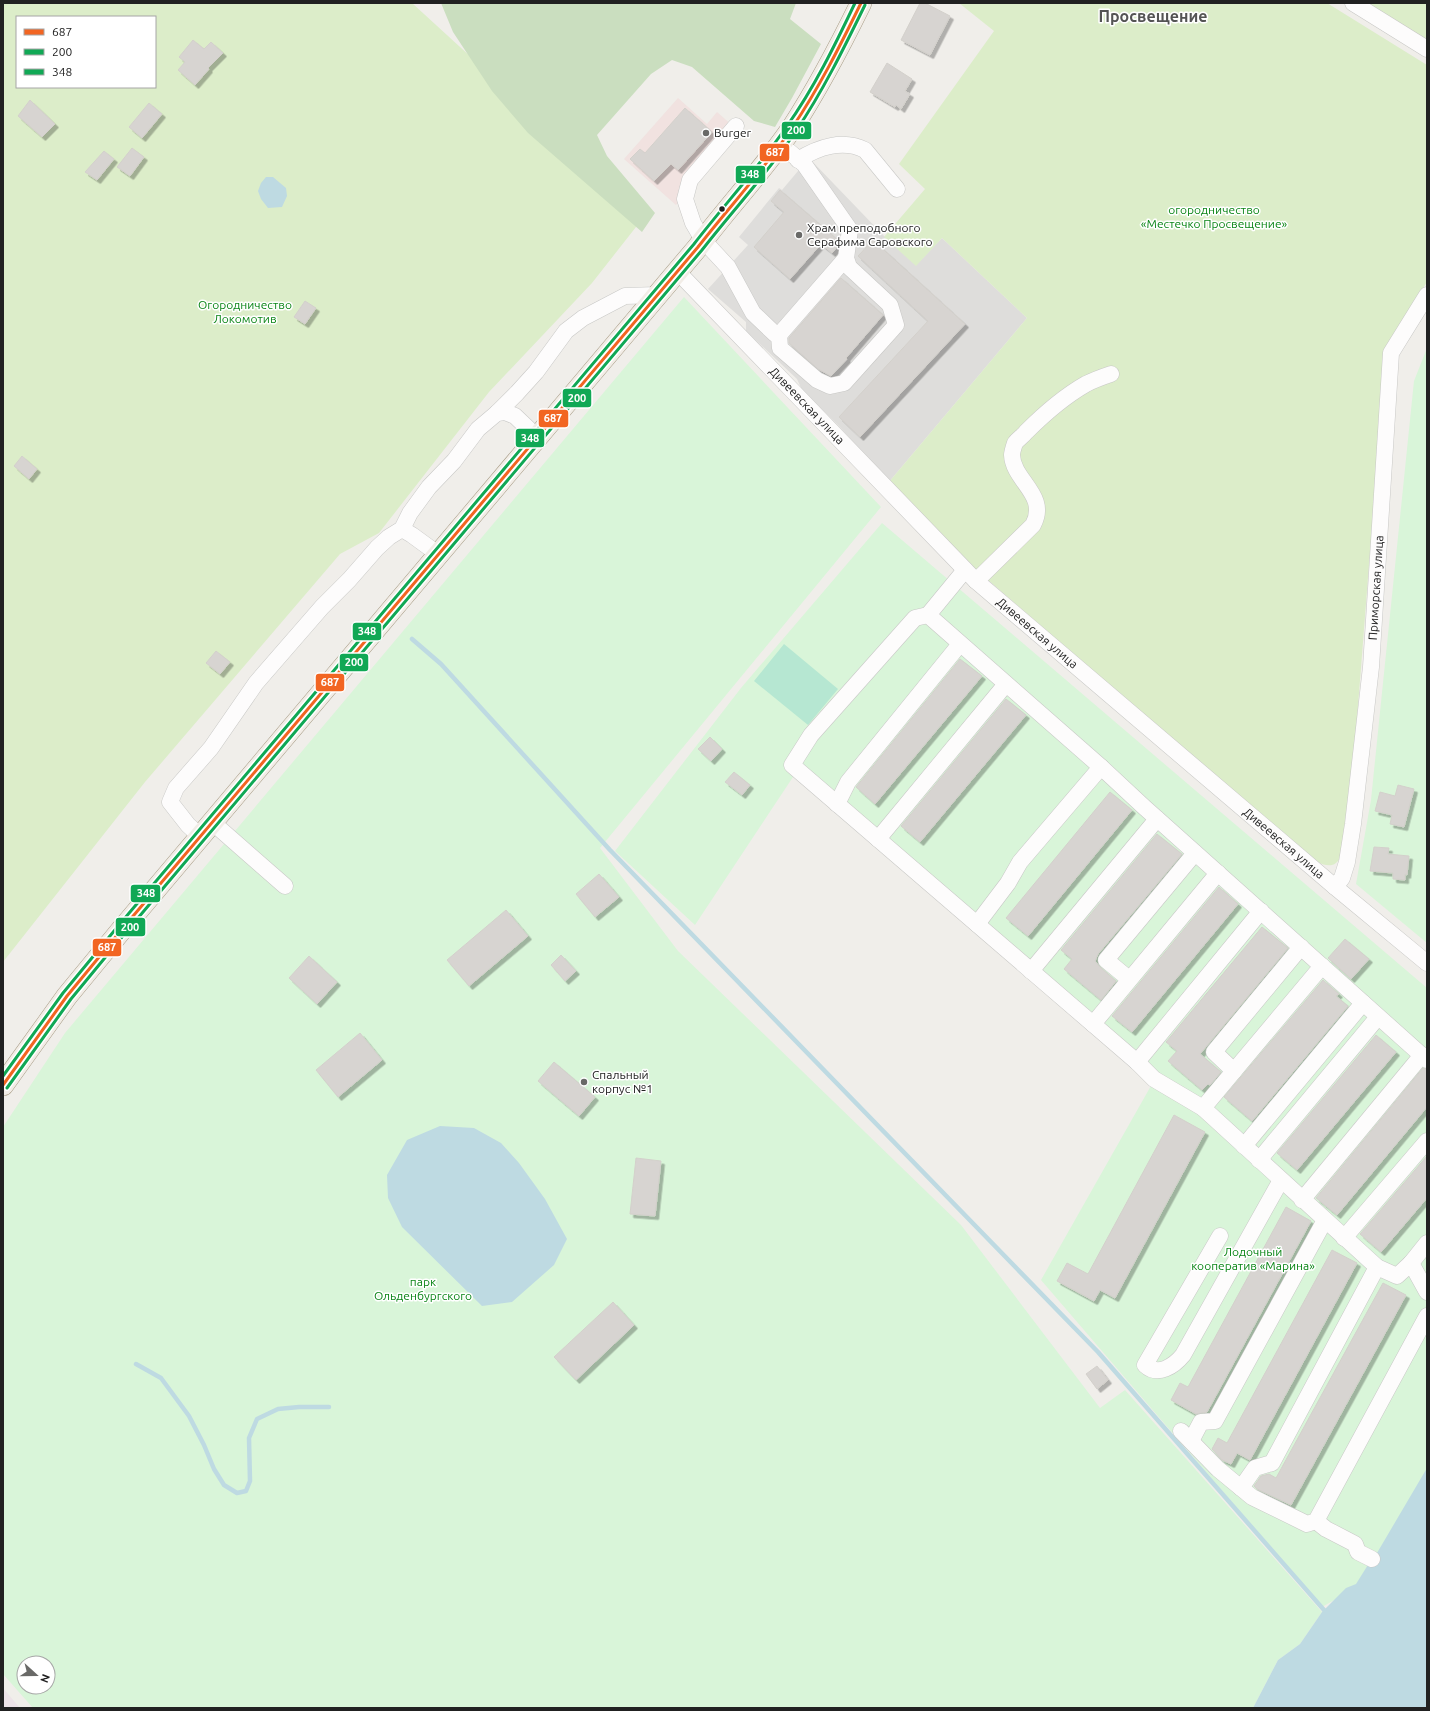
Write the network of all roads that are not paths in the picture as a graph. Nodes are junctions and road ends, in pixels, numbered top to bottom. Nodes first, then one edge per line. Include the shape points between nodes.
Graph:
1 (860, 3) edge
2 (1353, 3) edge
3 (1427, 49) edge
4 (736, 126) dead end
5 (780, 144) junction
6 (798, 160) junction
7 (897, 189) dead end
8 (703, 240) junction
9 (846, 258) junction
10 (677, 271) junction
11 (1427, 294) edge
12 (657, 295) junction
13 (779, 335) junction
14 (1111, 374) dead end
15 (497, 412) junction
16 (537, 437) junction
17 (402, 529) junction
18 (438, 554) junction
19 (970, 576) junction
20 (928, 615) junction
21 (960, 644) junction
22 (1006, 684) junction
23 (1101, 767) junction
24 (837, 804) junction
25 (1157, 819) junction
26 (206, 829) junction
27 (878, 839) junction
28 (1195, 852) junction
29 (1218, 873) junction
30 (285, 886) dead end
31 (1335, 887) junction
32 (1261, 911) junction
33 (977, 924) junction
34 (1301, 947) junction
35 (1427, 963) edge
36 (1322, 966) junction
37 (1031, 971) junction
38 (1129, 979) junction
39 (1363, 1003) junction
40 (1378, 1017) junction
41 (1093, 1024) junction
42 (1424, 1058) edge
43 (1137, 1062) junction
44 (1234, 1071) junction
45 (5, 1076) edge
46 (1203, 1108) junction
47 (1427, 1141) edge
48 (1244, 1146) junction
49 (1259, 1160) junction
50 (1281, 1180) junction
51 (1302, 1200) junction
52 (1325, 1220) junction
53 (1220, 1236) dead end
54 (1344, 1238) junction
55 (1427, 1243) edge
56 (1412, 1263) junction
57 (1377, 1267) junction
58 (1427, 1292) edge
59 (1427, 1316) edge
60 (1241, 1488) junction
61 (1316, 1521) junction
62 (1372, 1559) dead end

1 - 5 main road via 823,76
2 - 3 street
4 - 8 street via 690,180 685,199 693,223
5 - 6 street
5 - 8 main road
6 - 7 street via 827,147 850,144 866,150
6 - 9 street via 804,164 850,230
8 - 10 main road
8 - 13 street via 728,266 753,313 774,334
9 - 13 street
9 - 13 street via 849,266 890,305 896,325 844,383 830,386 816,380 780,348
10 - 12 main road
10 - 19 street, Дивеевская улица
11 - 31 street, Приморская улица via 1390,352 1371,667 1353,824 1344,873
12 - 15 street via 625,296 583,318 566,331 536,372
12 - 16 main road
14 - 19 street via 1084,385 1045,413 1014,444 1012,456 1035,499 1037,517 1033,525
15 - 16 street via 515,416
15 - 17 street via 478,429 454,462 429,487
16 - 18 main road
17 - 18 street
17 - 26 street via 377,548 281,653 256,682 211,748 176,788 170,802 188,825
18 - 26 main road
19 - 20 street
19 - 31 street, Дивеевская улица
20 - 21 street
20 - 24 street via 915,618 811,735 792,765
21 - 22 street
21 - 24 street via 848,782
22 - 23 street
22 - 27 street
23 - 25 street
23 - 33 street via 1020,862 1008,884
24 - 27 street
25 - 28 street
25 - 37 street
26 - 30 street
26 - 45 main road via 66,996
27 - 33 street
28 - 29 street
28 - 38 street via 1106,960
29 - 32 street
29 - 38 street
31 - 35 street, Дивеевская улица
32 - 34 street
32 - 43 street
33 - 37 street
34 - 36 street
34 - 44 street via 1214,1052
36 - 39 street
36 - 44 street
37 - 41 street
38 - 41 street
39 - 40 street
39 - 48 street
40 - 42 street
40 - 49 street
41 - 43 street
42 - 51 street
43 - 46 street via 1154,1079
44 - 46 street
46 - 48 street
47 - 54 street
48 - 49 street
49 - 50 street
50 - 51 street
50 - 53 street via 1183,1355 1169,1368 1158,1370 1147,1367 1144,1365
51 - 52 street
52 - 54 street
52 - 60 street via 1215,1421 1201,1422 1186,1436
54 - 57 street
55 - 56 street
56 - 57 street via 1397,1276
56 - 58 street
57 - 60 street via 1272,1463 1255,1468
59 - 61 street
60 - 61 street via 1252,1497 1307,1524
61 - 62 street via 1355,1544 1358,1552

